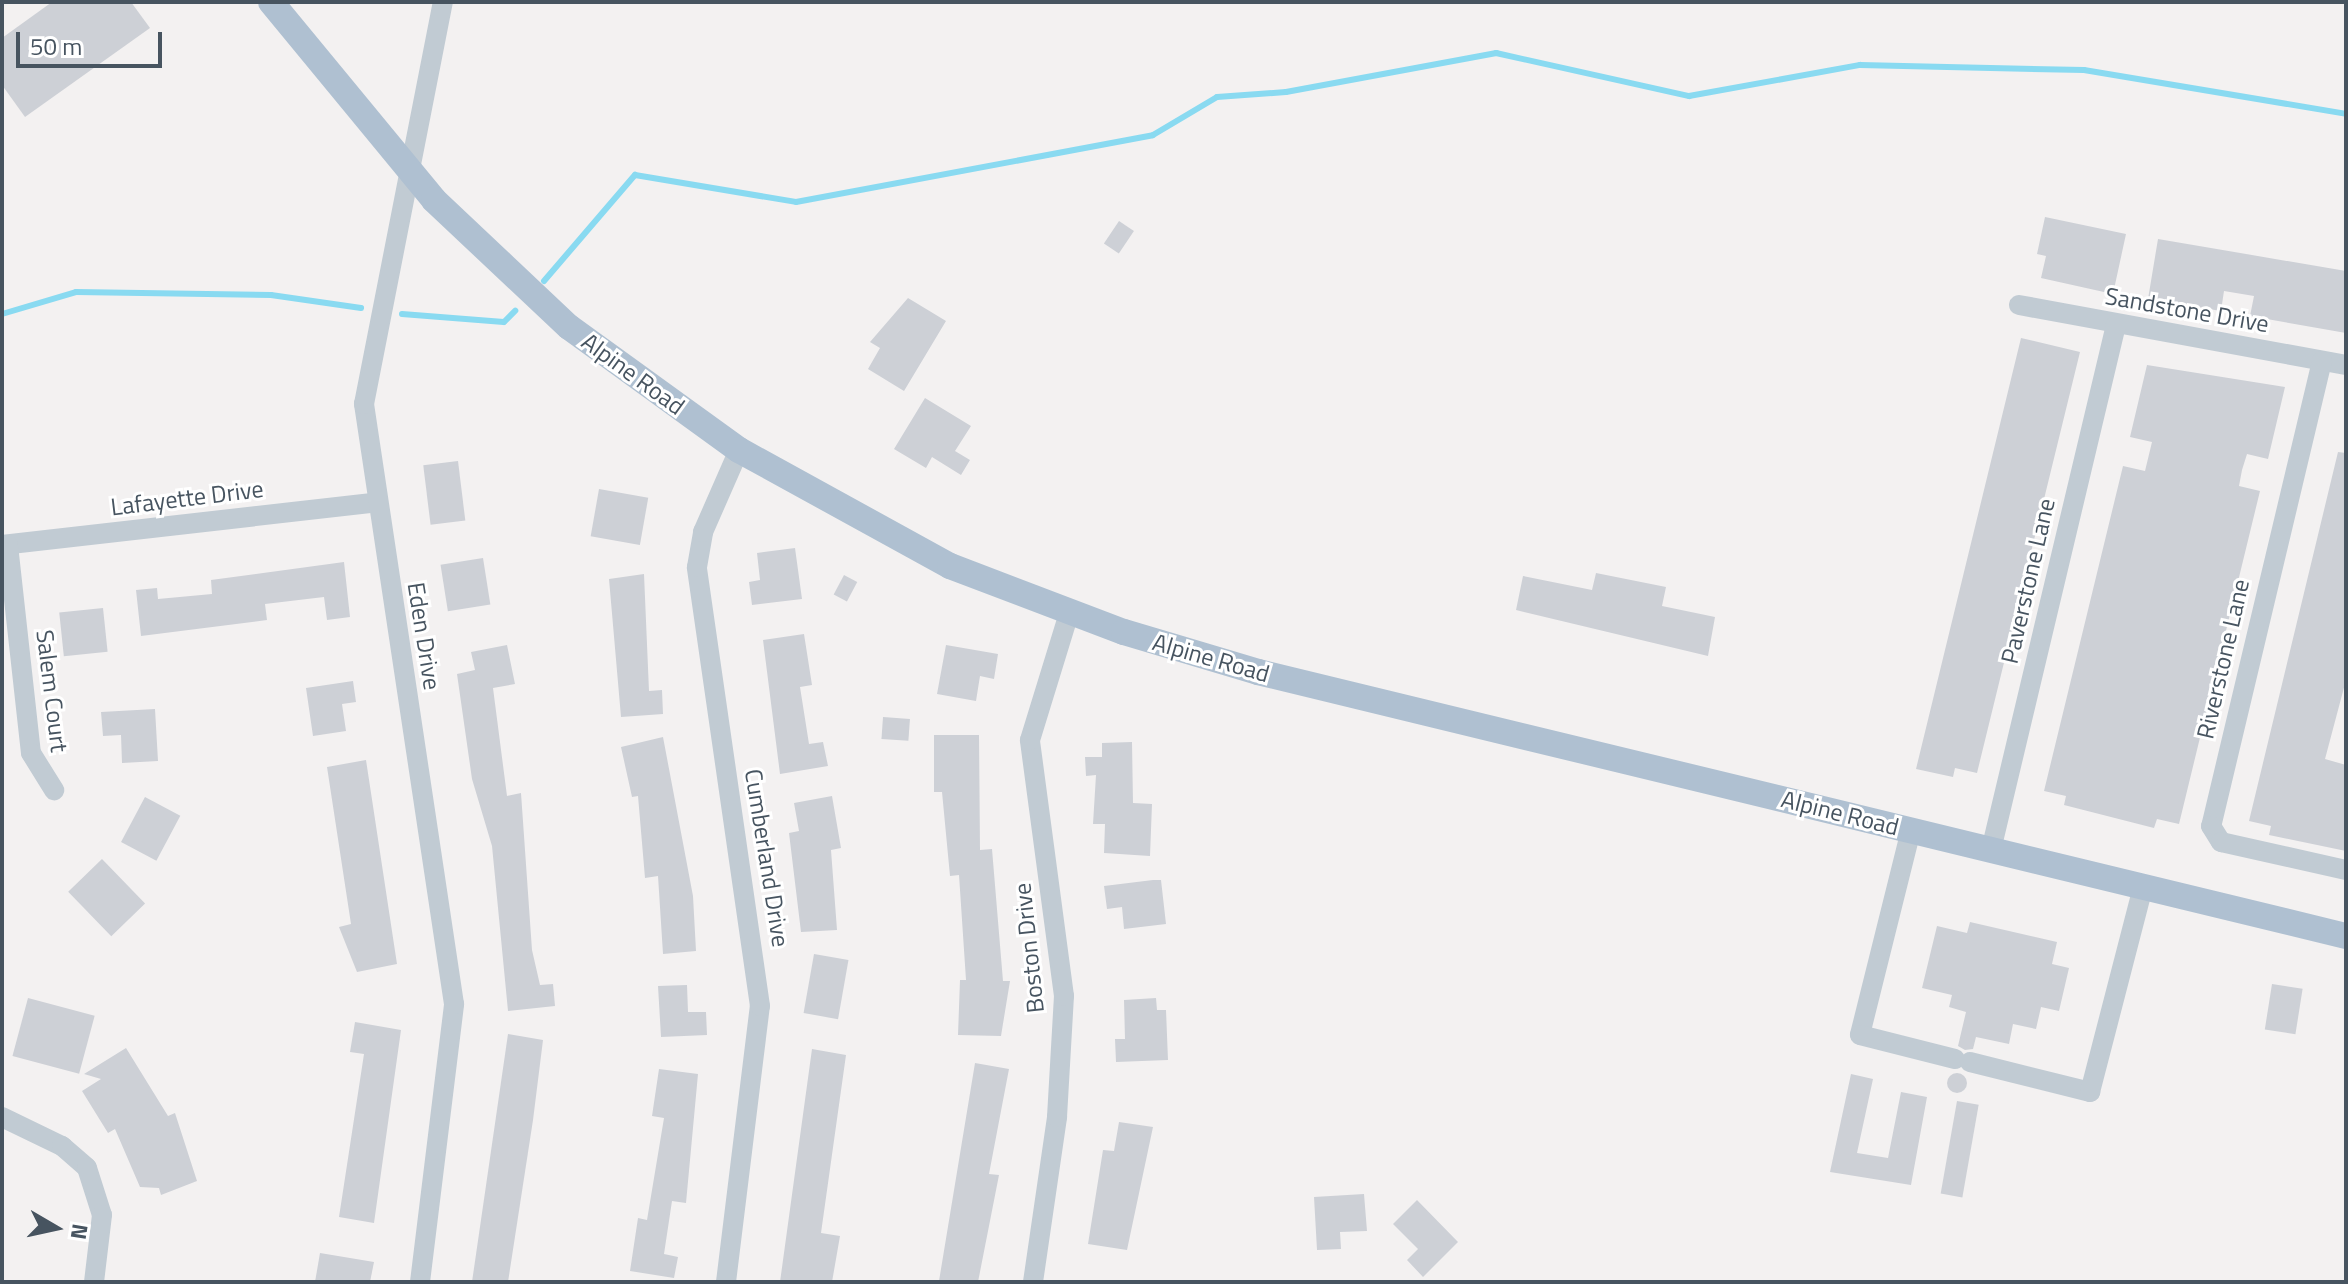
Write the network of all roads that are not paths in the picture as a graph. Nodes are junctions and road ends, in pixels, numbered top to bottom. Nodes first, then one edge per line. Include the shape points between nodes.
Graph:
1 (271, 2) edge
2 (443, 2) edge
3 (405, 168) junction
4 (2019, 305) dead end
5 (2116, 325) junction
6 (2322, 361) junction
7 (2346, 365) edge
8 (739, 450) junction
9 (377, 502) junction
10 (5, 545) edge
11 (1069, 613) junction
12 (54, 790) dead end
13 (1911, 830) junction
14 (1991, 850) junction
15 (2346, 870) edge
16 (2143, 887) junction
17 (2346, 936) edge
18 (2, 1117) edge
19 (94, 1282) edge
20 (420, 1282) edge
21 (726, 1282) edge
22 (1033, 1282) edge

1 - 3 main road, Alpine Road
2 - 3 street, Eden Drive
3 - 8 main road, Alpine Road via 544,306
3 - 9 street, Eden Drive via 365,387
4 - 5 street, Sandstone Drive
5 - 6 street, Sandstone Drive
5 - 14 street, Paverstone Lane
6 - 7 street, Sandstone Drive
6 - 15 street, Riverstone Lane via 2211,826 2221,842
8 - 11 main road, Alpine Road via 906,544
8 - 21 street, Cumberland Drive via 703,532 697,567 760,1006
9 - 10 street, Lafayette Drive
9 - 20 street, Eden Drive via 454,1004
10 - 12 street, Salem Court via 31,753
11 - 13 main road, Alpine Road via 1258,672
11 - 22 street, Boston Drive via 1030,740 1064,996 1057,1117
13 - 14 main road, Alpine Road
13 - 16 street via 1860,1035 2090,1092
14 - 16 main road, Alpine Road
16 - 17 main road, Alpine Road
18 - 19 street via 71,1152 93,1180 102,1215

